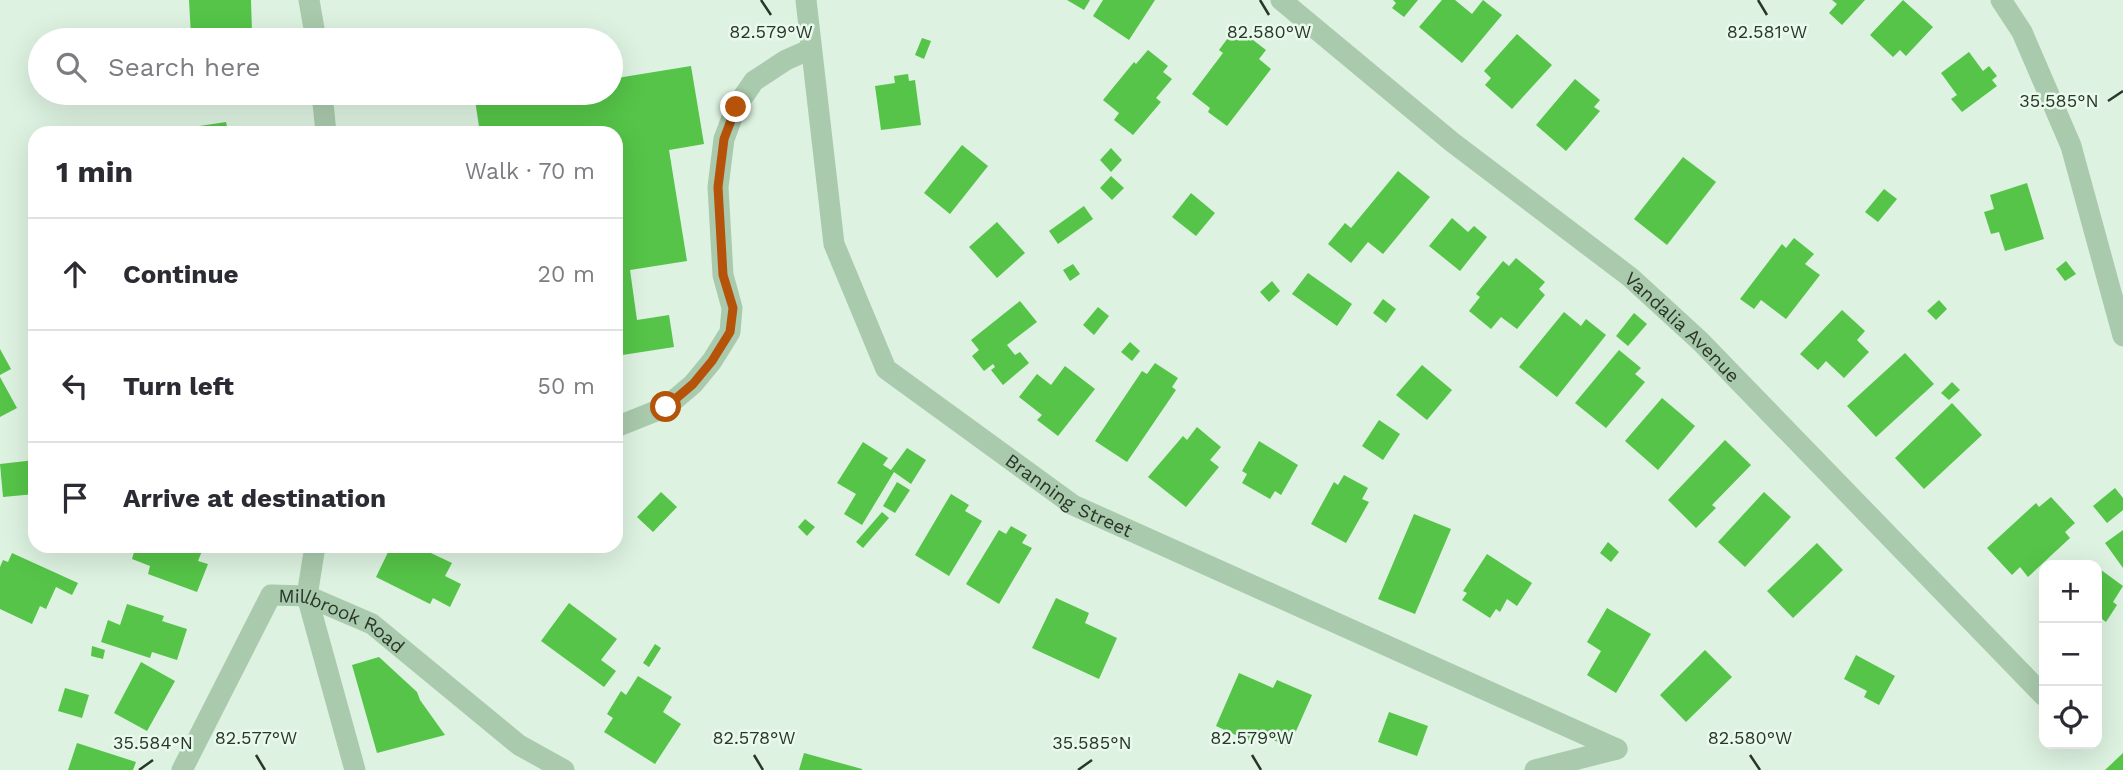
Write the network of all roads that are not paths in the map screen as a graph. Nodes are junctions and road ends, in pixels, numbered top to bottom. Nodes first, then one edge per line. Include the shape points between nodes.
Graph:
1 (309, 0) edge
2 (806, 0) edge
3 (1281, 0) edge
4 (2001, 0) edge
5 (314, 28) edge
6 (811, 49) junction
7 (323, 105) edge
8 (325, 126) edge
9 (2123, 336) edge
10 (623, 424) edge
11 (314, 553) edge
12 (307, 596) junction
13 (2039, 691) edge
14 (182, 770) edge
15 (355, 770) edge
16 (564, 770) edge
17 (1535, 770) edge

1 - 5 street
2 - 6 street, Branning Street
3 - 13 street, Vandalia Avenue via 1452,142 1640,286 1700,341
4 - 9 street via 2022,32 2071,146
6 - 10 street via 754,81 736,107 724,139 718,187 723,275 733,308 730,332 693,384 666,407
6 - 17 street, Branning Street via 834,244 886,369 1073,505 1617,749
7 - 8 street
11 - 12 street
12 - 14 street, Millbrook Road via 271,595
12 - 15 street
12 - 16 street, Millbrook Road via 372,624 519,744

